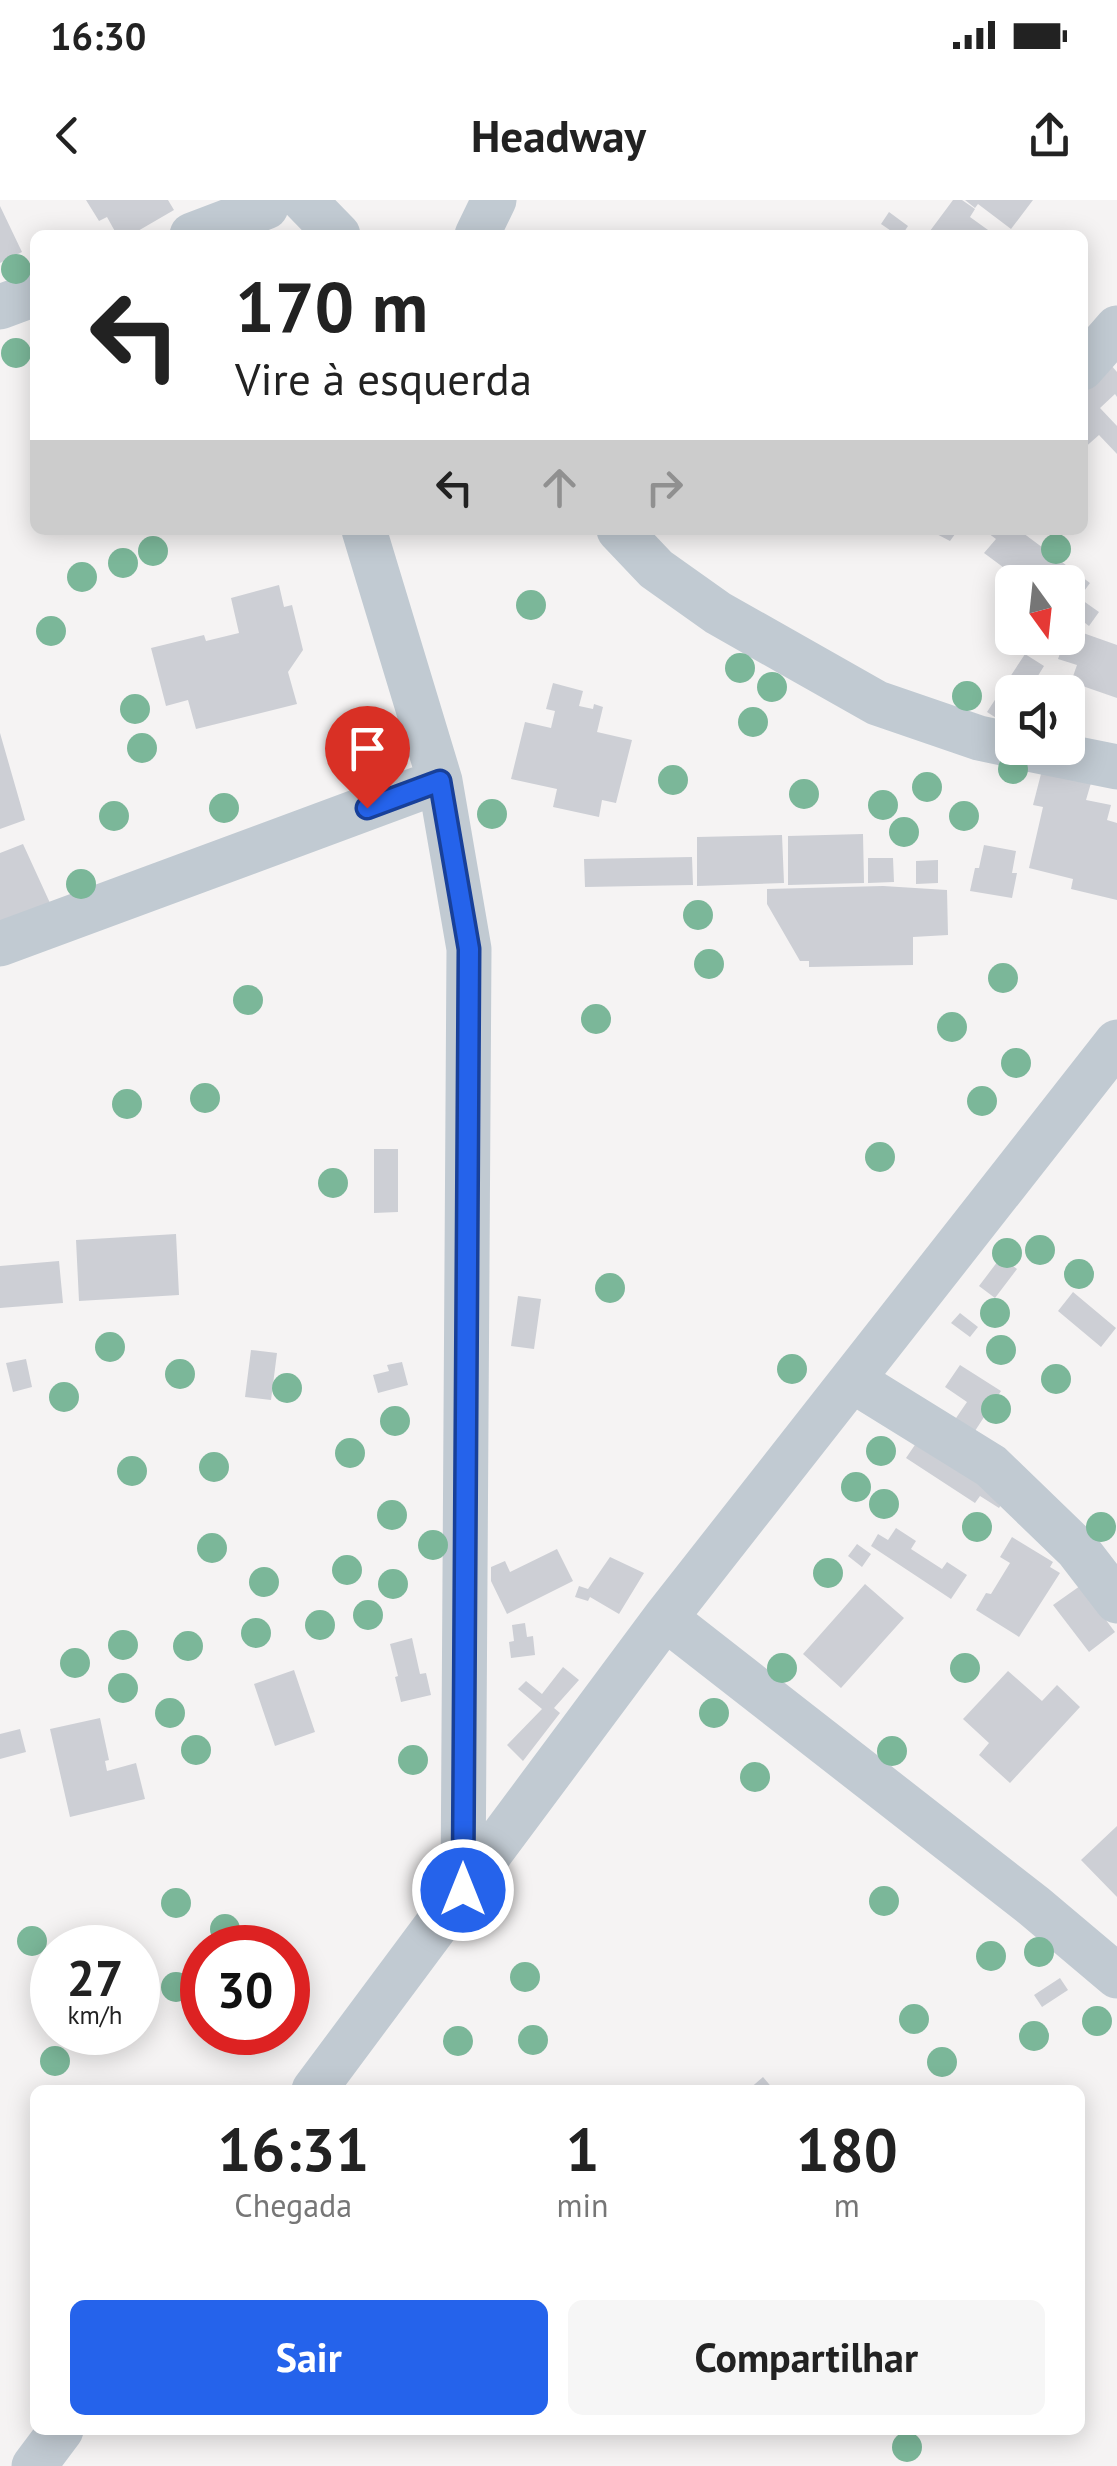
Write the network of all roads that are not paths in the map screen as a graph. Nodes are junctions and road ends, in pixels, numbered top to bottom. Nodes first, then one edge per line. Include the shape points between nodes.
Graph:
1 (494, 200) edge
2 (277, 210) edge
3 (209, 230) edge
4 (326, 230) edge
5 (480, 230) edge
6 (30, 296) edge
7 (0, 307) edge
8 (1117, 328) edge
9 (1088, 361) edge
10 (366, 535) edge
11 (624, 535) edge
12 (995, 741) edge
13 (1085, 761) edge
14 (1117, 767) edge
15 (440, 781) junction
16 (0, 944) edge
17 (1117, 1042) edge
18 (852, 1380) junction
19 (1117, 1602) edge
20 (665, 1618) junction
21 (463, 1890) junction
22 (1117, 1976) edge
23 (318, 2085) edge
24 (56, 2435) edge
25 (34, 2466) edge

1 - 5 street
2 - 3 street
2 - 4 street
6 - 7 street
8 - 9 street
10 - 15 street
11 - 12 street via 718,613 877,703
13 - 14 street
15 - 16 street
15 - 21 street via 469,949
17 - 18 street
18 - 19 street via 991,1466 1077,1549
18 - 20 street
20 - 21 street
20 - 22 street
21 - 23 street
24 - 25 street

